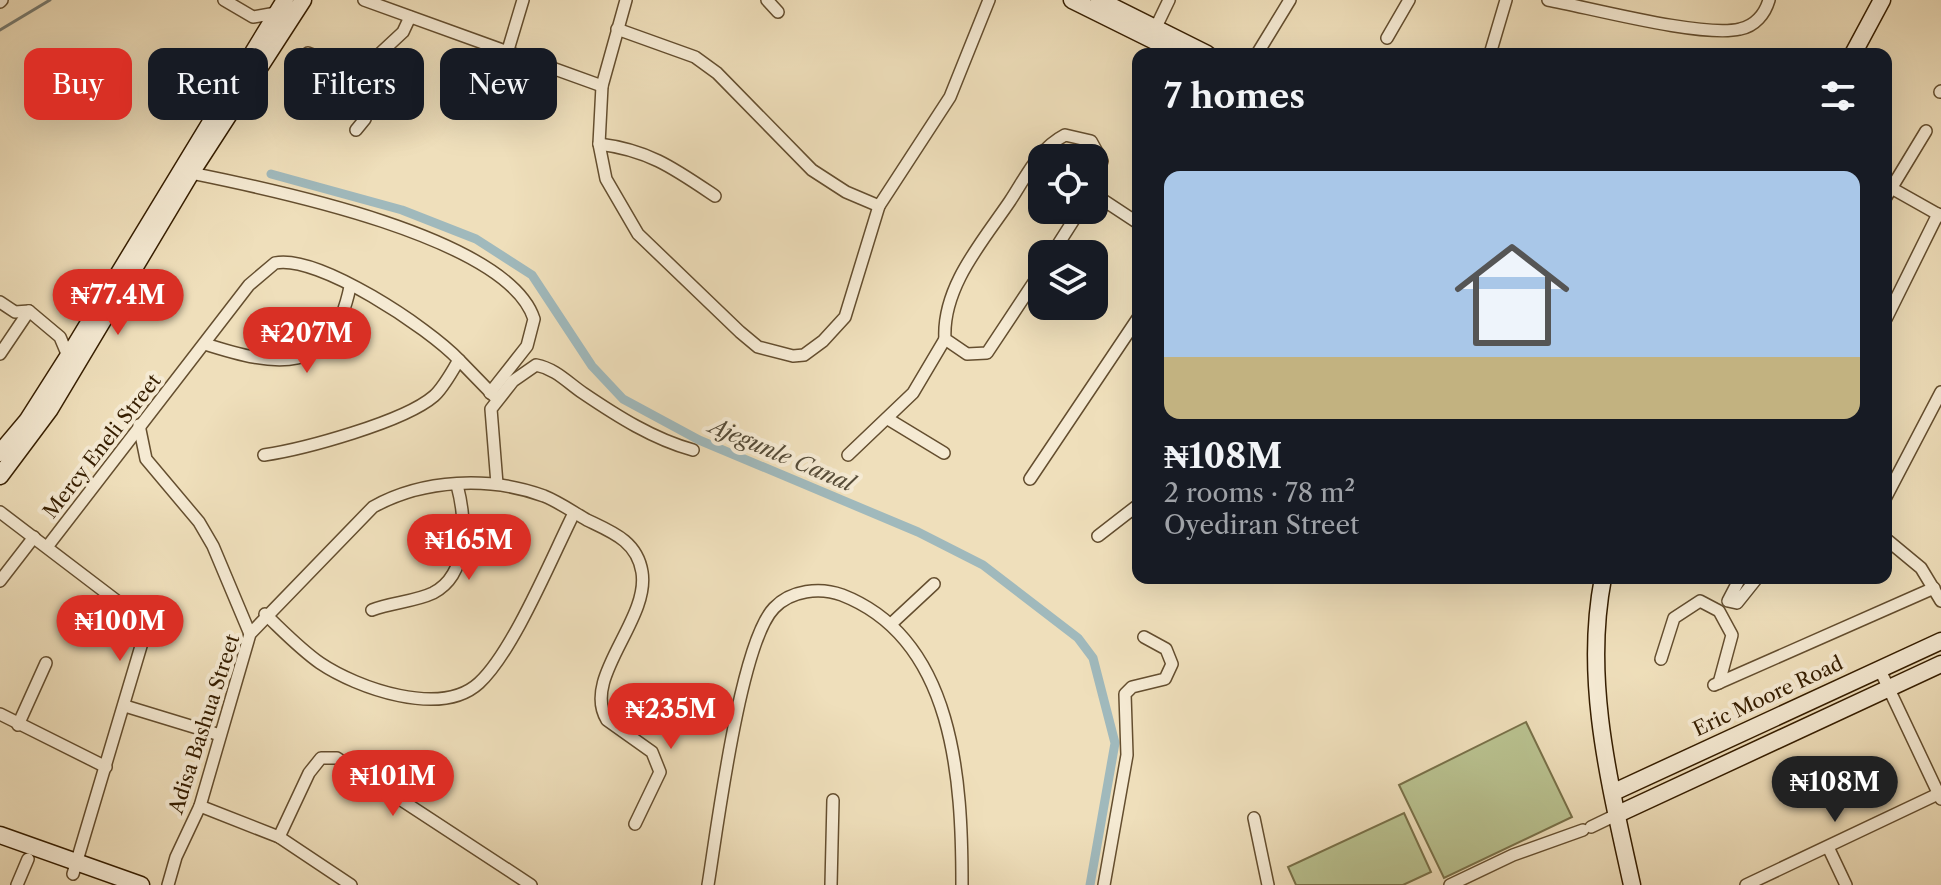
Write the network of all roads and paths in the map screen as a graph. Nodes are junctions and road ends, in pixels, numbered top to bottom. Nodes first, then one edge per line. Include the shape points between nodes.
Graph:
1 (224, 0) edge
2 (303, 0) edge
3 (523, 0) edge
4 (626, 0) edge
5 (767, 0) edge
6 (989, 0) edge
7 (1072, 0) edge
8 (1099, 0) edge
9 (1169, 0) edge
10 (1290, 0) edge
11 (1409, 0) edge
12 (1506, 0) edge
13 (1548, 0) edge
14 (1769, 0) edge
15 (1882, 0) edge
16 (372, 1) edge
17 (280, 7) edge
18 (778, 12) dead end
19 (253, 17) junction
20 (410, 17) junction
21 (1156, 27) junction
22 (617, 29) junction
23 (1387, 38) dead end
24 (260, 39) junction
25 (386, 48) edge
26 (502, 48) edge
27 (509, 48) edge
28 (1169, 48) edge
29 (1196, 48) edge
30 (1261, 48) edge
31 (1492, 48) edge
32 (1856, 48) edge
33 (557, 69) edge
34 (602, 86) junction
35 (364, 120) edge
36 (214, 126) junction
37 (356, 130) dead end
38 (1926, 131) dead end
39 (599, 144) junction
40 (1054, 144) edge
41 (1093, 144) edge
42 (191, 167) junction
43 (1028, 173) edge
44 (1892, 182) edge
45 (1892, 192) edge
46 (715, 196) dead end
47 (1108, 203) edge
48 (879, 206) junction
49 (1939, 215) edge
50 (1132, 219) edge
51 (350, 287) junction
52 (1028, 291) edge
53 (0, 302) edge
54 (1892, 307) edge
55 (29, 311) junction
56 (1132, 327) edge
57 (82, 334) junction
58 (60, 337) junction
59 (945, 339) junction
60 (205, 344) junction
61 (527, 346) junction
62 (0, 354) edge
63 (68, 356) junction
64 (459, 360) junction
65 (536, 365) junction
66 (1941, 392) edge
67 (494, 396) junction
68 (888, 419) junction
69 (139, 425) junction
70 (2, 448) edge
71 (693, 450) dead end
72 (119, 453) junction
73 (944, 453) dead end
74 (264, 455) dead end
75 (848, 455) dead end
76 (146, 459) junction
77 (0, 476) edge
78 (1030, 479) dead end
79 (497, 484) junction
80 (457, 485) junction
81 (1892, 486) edge
82 (1132, 510) edge
83 (0, 512) edge
84 (574, 513) junction
85 (1098, 536) dead end
86 (34, 537) junction
87 (1892, 544) edge
88 (47, 547) junction
89 (0, 581) edge
90 (934, 584) dead end
91 (1602, 584) edge
92 (1737, 584) edge
93 (1752, 584) edge
94 (1934, 588) junction
95 (1728, 601) junction
96 (1941, 601) edge
97 (372, 610) dead end
98 (265, 614) junction
99 (891, 624) junction
100 (250, 634) junction
101 (1732, 635) junction
102 (1144, 637) dead end
103 (1941, 641) edge
104 (1661, 659) dead end
105 (46, 663) dead end
106 (1941, 664) edge
107 (1879, 668) junction
108 (1885, 688) junction
109 (125, 706) junction
110 (0, 714) edge
111 (18, 725) junction
112 (220, 735) junction
113 (106, 767) junction
114 (1614, 792) junction
115 (1940, 797) edge
116 (833, 800) dead end
117 (200, 806) junction
118 (1618, 814) junction
119 (1254, 818) dead end
120 (635, 824) dead end
121 (0, 835) edge
122 (279, 837) junction
123 (0, 846) edge
124 (1828, 847) junction
125 (28, 859) junction
126 (74, 868) junction
127 (17, 885) edge
128 (108, 885) edge
129 (141, 885) edge
130 (168, 885) edge
131 (351, 885) edge
132 (531, 885) edge
133 (708, 885) edge
134 (831, 885) edge
135 (962, 885) edge
136 (1104, 885) edge
137 (1268, 885) edge
138 (1450, 885) edge
139 (1632, 885) edge
140 (1746, 885) edge
141 (1846, 885) edge

1 - 19 street
2 - 36 street
3 - 27 street
4 - 22 street
5 - 18 street
6 - 48 street via 950,97
7 - 28 street
8 - 21 street
9 - 21 street
10 - 30 street
11 - 23 street
12 - 31 street
13 - 14 street via 1732,31 1757,21
15 - 32 street
16 - 20 street
17 - 19 street
17 - 24 street
19 - 24 street
20 - 25 street
20 - 26 street
21 - 29 street
22 - 34 street
22 - 48 street via 695,57 812,170
24 - 36 street
33 - 34 street
34 - 39 street
35 - 37 street
36 - 42 street
38 - 44 street
39 - 46 street via 652,156
39 - 48 street via 606,179 638,234 740,332 778,355 804,355 845,317
40 - 41 street via 1065,135
42 - 57 street
42 - 61 street via 381,221 490,269 519,291 530,307 534,319
42 - 77 street via 50,409
43 - 59 street via 963,272 944,323
45 - 49 street
47 - 50 street
49 - 54 street
51 - 60 street, Mercy Eneli Street via 300,263 275,263 249,285
51 - 60 street via 334,334 305,357 263,360
51 - 64 street, Mercy Eneli Street via 413,322
52 - 59 street via 987,353 967,354
53 - 55 street via 15,312
55 - 58 street
55 - 62 street
56 - 78 street
57 - 58 street
57 - 63 street
58 - 63 street
59 - 68 street via 913,393
60 - 69 street, Mercy Eneli Street
61 - 65 street
61 - 67 street
63 - 70 street
64 - 67 street, Mercy Eneli Street
64 - 74 street via 434,396 308,448
65 - 67 street
65 - 71 street via 550,368 657,438
66 - 81 street
67 - 79 street
68 - 73 street
68 - 75 street
69 - 72 street, Mercy Eneli Street
69 - 76 street
72 - 76 street
72 - 88 street, Mercy Eneli Street
76 - 100 street via 199,522
79 - 80 street, Adisa Bashua Street
79 - 84 street, Adisa Bashua Street via 548,498
80 - 97 street via 465,518 449,582 424,596
80 - 98 street, Adisa Bashua Street via 396,494 373,507
82 - 85 street
83 - 86 street
84 - 98 street via 502,653 479,684 453,697 438,701 402,696 340,674 298,646
84 - 120 street, Adisa Bashua Street via 622,537 642,572 638,607 601,688 607,720 652,752 660,772
86 - 88 street
86 - 89 street
87 - 94 street via 1921,568
88 - 109 street via 134,614 142,626 143,648
90 - 99 street
91 - 114 street via 1594,671
92 - 95 street
93 - 95 street via 1737,603
94 - 96 street
94 - 101 street via 1716,684
95 - 101 street
98 - 100 street, Adisa Bashua Street
99 - 133 street via 861,602 835,592 813,590 773,608 758,637 740,704
99 - 135 street via 922,662 942,710 960,792
100 - 112 street, Adisa Bashua Street
101 - 104 street via 1719,611 1700,601 1674,618
102 - 136 street via 1166,649 1172,664 1165,679 1132,687 1125,694 1127,755
103 - 107 street, Eric Moore Road
105 - 111 street
106 - 108 street
107 - 108 street
107 - 114 street, Eric Moore Road
108 - 115 street
108 - 118 street
109 - 112 street
109 - 113 street
110 - 111 street
111 - 113 street
112 - 117 street, Adisa Bashua Street
113 - 126 street
114 - 118 street
115 - 124 street
116 - 134 street
117 - 122 street
117 - 130 street, Adisa Bashua Street
118 - 138 street
118 - 139 street
119 - 137 street
121 - 126 street
122 - 131 street
122 - 132 street via 309,773 321,758 337,758
123 - 125 street
124 - 140 street
124 - 141 street
125 - 126 street
125 - 127 street
126 - 128 street
126 - 129 street

